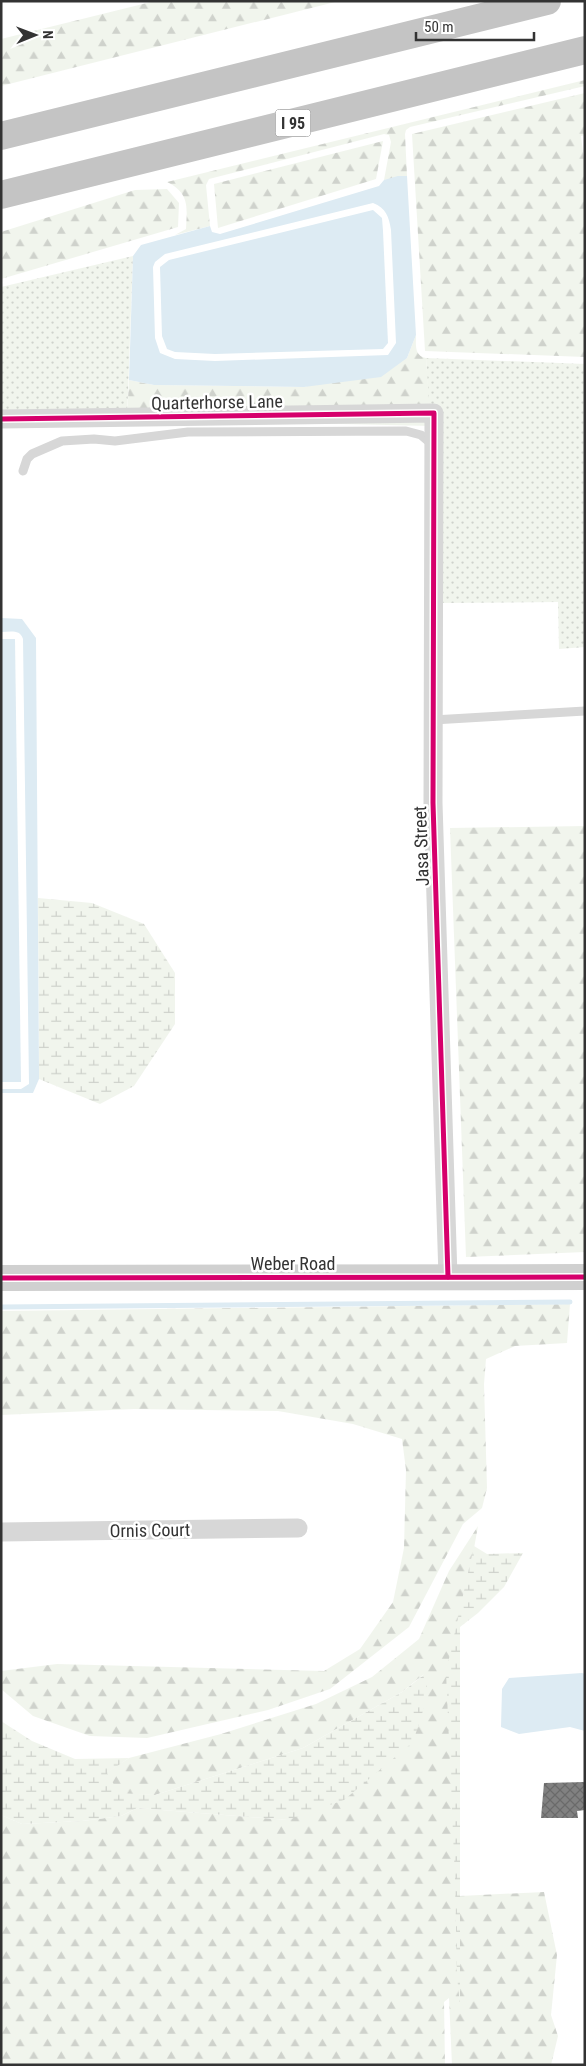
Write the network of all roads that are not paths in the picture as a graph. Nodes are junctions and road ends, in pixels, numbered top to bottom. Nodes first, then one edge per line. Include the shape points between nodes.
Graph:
1 (547, 1) edge
2 (585, 50) edge
3 (1, 136) edge
4 (1, 194) edge
5 (434, 414) joint
6 (1, 419) edge
7 (434, 446) junction
8 (23, 471) dead end
9 (585, 711) edge
10 (433, 720) junction
11 (448, 1277) junction
12 (585, 1277) edge
13 (1, 1278) edge
14 (298, 1528) dead end
15 (1, 1532) edge

1 - 3 highway
2 - 4 highway, I 95
5 - 6 street, Quarterhorse Lane
5 - 7 street, Jasa Street
7 - 8 lane via 421,435 406,431 188,432 115,442 62,440 32,454
7 - 10 street, Jasa Street
9 - 10 lane
10 - 11 street, Jasa Street
11 - 12 street, Weber Road
11 - 13 street, Weber Road
14 - 15 street, Ornis Court

